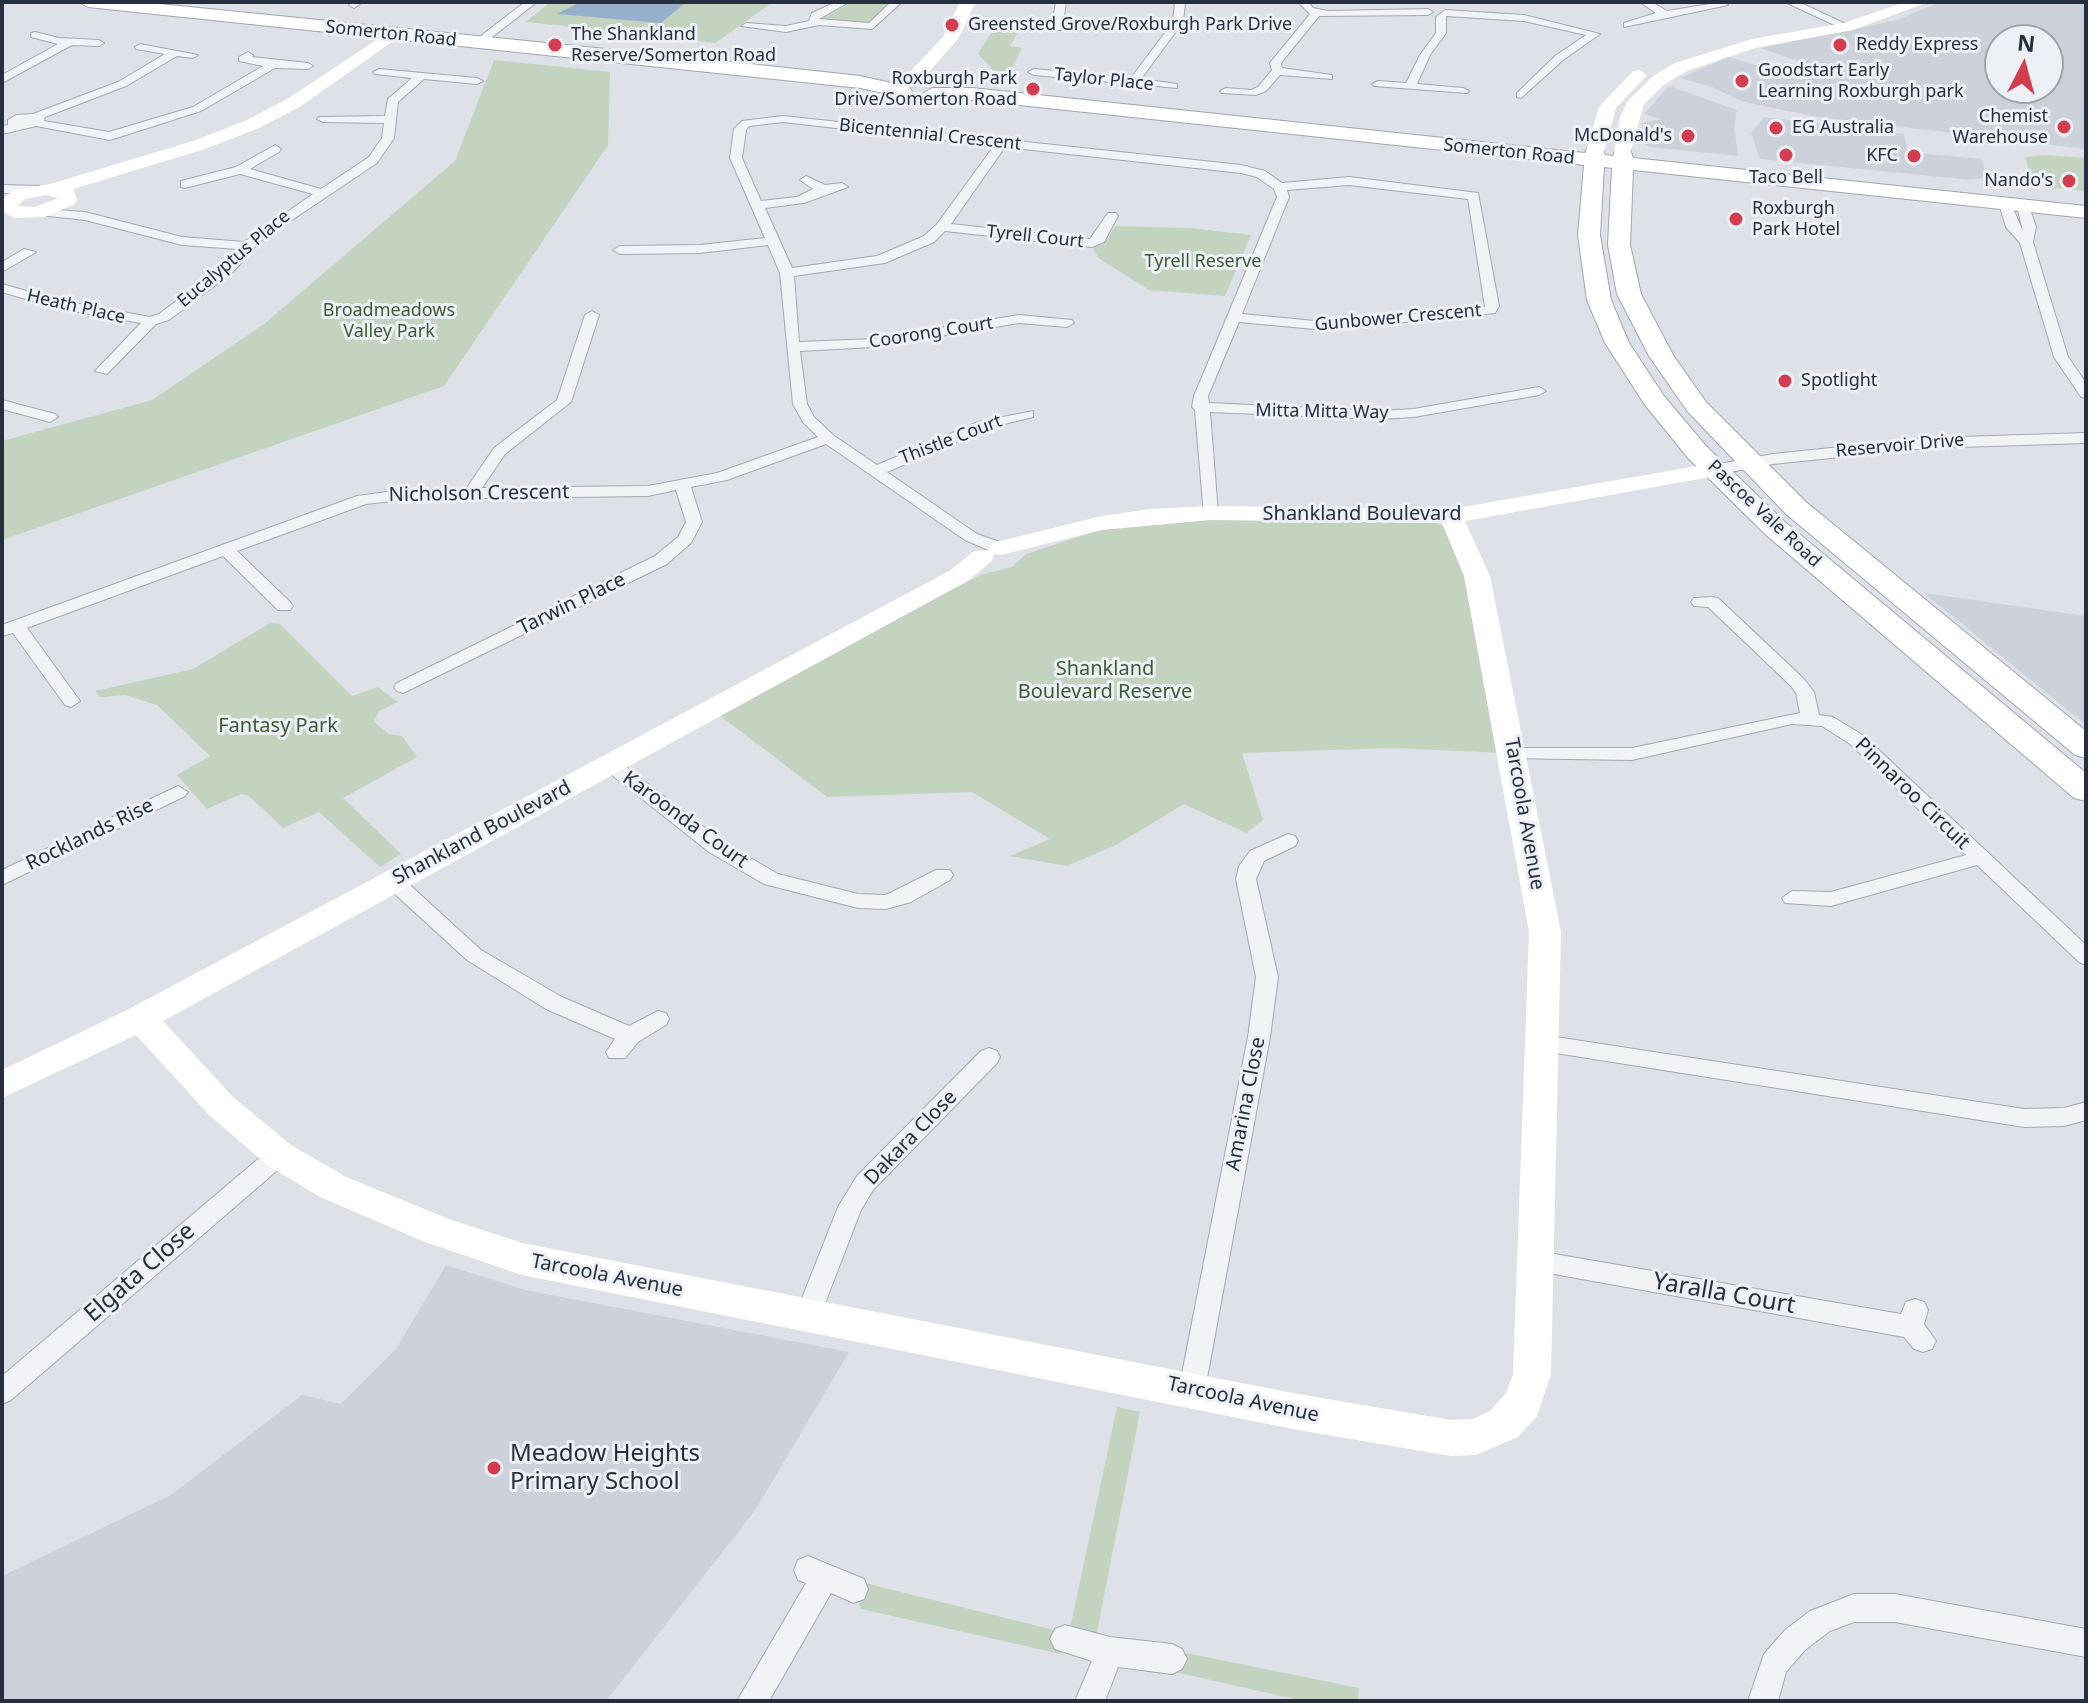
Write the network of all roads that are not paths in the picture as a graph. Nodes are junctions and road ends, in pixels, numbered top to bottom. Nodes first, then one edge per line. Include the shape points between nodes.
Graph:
1 (88, 2) edge
2 (532, 2) edge
3 (844, 2) edge
4 (897, 2) edge
5 (966, 2) edge
6 (987, 2) edge
7 (1061, 2) edge
8 (1180, 2) edge
9 (1303, 2) edge
10 (1645, 2) edge
11 (1789, 2) edge
12 (1891, 2) edge
13 (1920, 2) edge
14 (1723, 5) dead end
15 (1316, 13) junction
16 (1436, 13) edge
17 (1665, 14) junction
18 (816, 23) junction
19 (1837, 23) junction
20 (1628, 25) dead end
21 (746, 26) dead end
22 (1057, 27) junction
23 (1043, 28) dead end
24 (1078, 28) dead end
25 (35, 35) dead end
26 (970, 41) dead end
27 (69, 42) junction
28 (473, 42) junction
29 (99, 43) dead end
30 (367, 46) junction
31 (140, 47) dead end
32 (535, 48) junction
33 (173, 54) junction
34 (193, 55) dead end
35 (248, 55) dead end
36 (956, 59) dead end
37 (273, 65) junction
38 (308, 66) dead end
39 (1278, 71) junction
40 (379, 72) dead end
41 (1034, 72) dead end
42 (1328, 77) dead end
43 (419, 78) junction
44 (2, 80) edge
45 (1135, 80) junction
46 (477, 81) dead end
47 (909, 82) junction
48 (940, 84) junction
49 (1378, 84) dead end
50 (1173, 86) dead end
51 (1410, 87) junction
52 (1226, 91) dead end
53 (1463, 91) dead end
54 (1521, 95) dead end
55 (734, 109) dead end
56 (37, 120) junction
57 (321, 120) dead end
58 (388, 120) junction
59 (754, 120) junction
60 (8, 123) edge
61 (1002, 143) junction
62 (275, 149) dead end
63 (1595, 156) junction
64 (1554, 157) junction
65 (1623, 166) junction
66 (240, 170) junction
67 (806, 180) dead end
68 (185, 184) dead end
69 (842, 187) dead end
70 (1280, 187) junction
71 (823, 189) junction
72 (322, 193) junction
73 (56, 194) junction
74 (1592, 199) junction
75 (2012, 199) junction
76 (2086, 201) edge
77 (4, 205) edge
78 (755, 206) junction
79 (38, 212) junction
80 (2086, 212) edge
81 (85, 216) junction
82 (1112, 216) dead end
83 (942, 227) junction
84 (772, 241) junction
85 (245, 246) junction
86 (620, 250) dead end
87 (29, 252) dead end
88 (2, 268) edge
89 (787, 273) junction
90 (1626, 281) junction
91 (2, 288) edge
92 (1597, 290) junction
93 (592, 315) dead end
94 (1234, 317) junction
95 (151, 321) junction
96 (1067, 323) dead end
97 (794, 347) junction
98 (102, 371) dead end
99 (1539, 391) dead end
100 (2086, 394) edge
101 (2, 404) edge
102 (1199, 407) junction
103 (1028, 414) dead end
104 (50, 417) dead end
105 (828, 438) junction
106 (2086, 438) edge
107 (1749, 463) junction
108 (1714, 470) junction
109 (875, 471) junction
110 (683, 486) junction
111 (471, 493) junction
112 (1210, 513) junction
113 (1451, 516) junction
114 (226, 549) junction
115 (992, 552) junction
116 (299, 595) dead end
117 (1710, 600) dead end
118 (10, 628) edge
119 (403, 687) dead end
120 (72, 703) dead end
121 (1810, 717) junction
122 (2086, 748) edge
123 (1514, 754) junction
124 (610, 764) junction
125 (2086, 790) edge
126 (179, 792) dead end
127 (1292, 840) dead end
128 (1979, 858) junction
129 (943, 875) dead end
130 (2, 878) edge
131 (393, 881) junction
132 (1790, 897) dead end
133 (2086, 957) edge
134 (141, 1018) junction
135 (658, 1019) dead end
136 (1543, 1043) junction
137 (993, 1053) dead end
138 (2, 1085) edge
139 (2086, 1111) edge
140 (279, 1155) junction
141 (1537, 1261) junction
142 (808, 1316) junction
143 (1916, 1326) dead end
144 (1192, 1389) junction
145 (2, 1392) edge
146 (854, 1589) dead end
147 (1065, 1639) dead end
148 (2086, 1643) edge
149 (1110, 1652) junction
150 (1172, 1659) dead end
151 (752, 1701) edge
152 (1090, 1701) edge
153 (1763, 1701) edge

1 - 30 main road, Somerton Road
2 - 28 street
3 - 18 street via 816,15
4 - 18 street via 872,26
5 - 6 street
5 - 47 street via 950,39
7 - 22 street
8 - 45 street via 1178,22
9 - 15 street
10 - 17 street
11 - 19 street
12 - 19 street
13 - 19 street
14 - 17 street
15 - 16 street
15 - 39 street via 1275,63
16 - 51 street via 1441,33
16 - 54 street via 1526,12 1595,34 1559,58
17 - 20 street
18 - 21 street via 786,29
19 - 63 street via 1728,40 1660,63 1622,89 1608,107
19 - 65 street via 1752,44 1681,67 1659,80 1636,102 1629,117
22 - 23 street
22 - 24 street
25 - 27 street
26 - 36 street
27 - 29 street
27 - 44 street
28 - 30 main road, Somerton Road via 393,34
28 - 32 main road, Somerton Road
30 - 32 street via 405,42
30 - 73 street via 295,102 253,124
31 - 33 street
32 - 47 main road, Somerton Road via 860,82
33 - 34 street
33 - 56 street via 122,84
35 - 37 street via 243,59
37 - 38 street
37 - 56 street via 197,109 110,136
39 - 42 street
39 - 52 street via 1258,92
40 - 43 street
41 - 45 street, Taylor Place
43 - 46 street
43 - 58 street, Eucalyptus Place via 392,101
45 - 50 street, Taylor Place
47 - 48 main road, Somerton Road
48 - 63 main road, Somerton Road
48 - 64 main road, Somerton Road via 972,94
49 - 51 street
51 - 53 street
55 - 59 street
56 - 60 street
57 - 58 street
58 - 72 street, Eucalyptus Place via 388,138 373,160
59 - 61 street, Bicentennial Crescent
59 - 78 street via 740,129 736,146 739,170
61 - 70 street, Bicentennial Crescent via 1241,169
61 - 83 street
62 - 66 street
63 - 64 main road, Somerton Road
63 - 65 main road, Somerton Road
63 - 74 main road, Pascoe Vale Road
64 - 74 main road via 1573,168
65 - 75 main road, Somerton Road
65 - 75 main road, Somerton Road
65 - 90 main road, Pascoe Vale Road via 1619,245
66 - 68 street
66 - 72 street
67 - 71 street
69 - 71 street
70 - 94 street via 1283,197
70 - 94 street, Gunbower Crescent via 1349,181 1474,196 1492,306 1482,312 1325,326
71 - 78 street via 800,200
72 - 85 street, Eucalyptus Place
73 - 77 street via 19,195
73 - 79 street
73 - 81 street
74 - 92 main road, Pascoe Vale Road via 1589,235
75 - 76 main road, Somerton Road
75 - 80 main road, Somerton Road
75 - 100 street via 2012,227 2026,242 2058,348
77 - 79 street
78 - 84 street
79 - 81 street
81 - 85 street via 182,241
82 - 83 street, Tyrell Court via 1092,243
83 - 89 street via 929,239 880,260
84 - 86 street
84 - 89 street
85 - 95 street, Eucalyptus Place via 228,269
87 - 88 street, Heath Place
89 - 97 street
90 - 92 main road
90 - 107 main road, Pascoe Vale Road via 1647,333 1671,371
91 - 95 street, Heath Place
92 - 108 main road, Pascoe Vale Road via 1606,321 1637,377
93 - 111 street via 564,402 499,451
94 - 102 street
95 - 98 street, Eucalyptus Place
96 - 97 street, Coorong Court via 1019,319 874,343
97 - 105 street via 800,404
99 - 102 street, Mitta Mitta Way via 1378,415
101 - 104 street
102 - 112 street
103 - 109 street, Thistle Court via 983,425
105 - 109 street
105 - 110 street, Nicholson Crescent
106 - 107 street, Reservoir Drive via 1941,442
107 - 108 street, Reservoir Drive
107 - 122 main road, Pascoe Vale Road
108 - 113 street, Shankland Boulevard
108 - 125 main road, Pascoe Vale Road via 1775,528
109 - 115 street
110 - 111 street, Nicholson Crescent via 600,493
110 - 119 street, Tarwin Place via 694,522 685,540 661,560
111 - 114 street, Nicholson Crescent via 363,499
112 - 113 street, Shankland Boulevard
112 - 115 street, Shankland Boulevard via 1150,516 1055,533
113 - 123 street, Tarcoola Avenue via 1477,576
114 - 116 street via 280,603
114 - 118 street, Nicholson Crescent
115 - 124 street, Shankland Boulevard via 960,575
117 - 121 street via 1805,692
118 - 120 street
121 - 123 street via 1632,754
121 - 128 street, Pinnaroo Circuit via 1857,740
123 - 136 street, Tarcoola Avenue via 1545,932
124 - 129 street, Karoonda Court via 716,847 771,879 798,888 886,902
124 - 131 street, Shankland Boulevard
126 - 130 street, Rocklands Rise
127 - 144 street, Amarina Close via 1257,856 1246,879 1267,977
128 - 132 street via 1831,899
128 - 133 street, Pinnaroo Circuit
131 - 134 street, Shankland Boulevard
131 - 135 street via 474,955 624,1044
134 - 138 street, Shankland Boulevard
134 - 140 street, Tarcoola Avenue via 220,1105
136 - 139 street via 2024,1118
136 - 141 street, Tarcoola Avenue
137 - 142 street, Dakara Close via 865,1183 850,1207
140 - 142 street, Tarcoola Avenue via 333,1187 522,1259
140 - 145 street, Elgata Close
141 - 143 street, Yaralla Court
141 - 144 street, Tarcoola Avenue via 1532,1374 1523,1403 1504,1424 1476,1437 1451,1438
142 - 144 street, Tarcoola Avenue
146 - 151 street via 816,1575
147 - 149 street
148 - 153 street via 1895,1608 1854,1608 1820,1621 1795,1640 1774,1664
149 - 150 street
149 - 152 street

